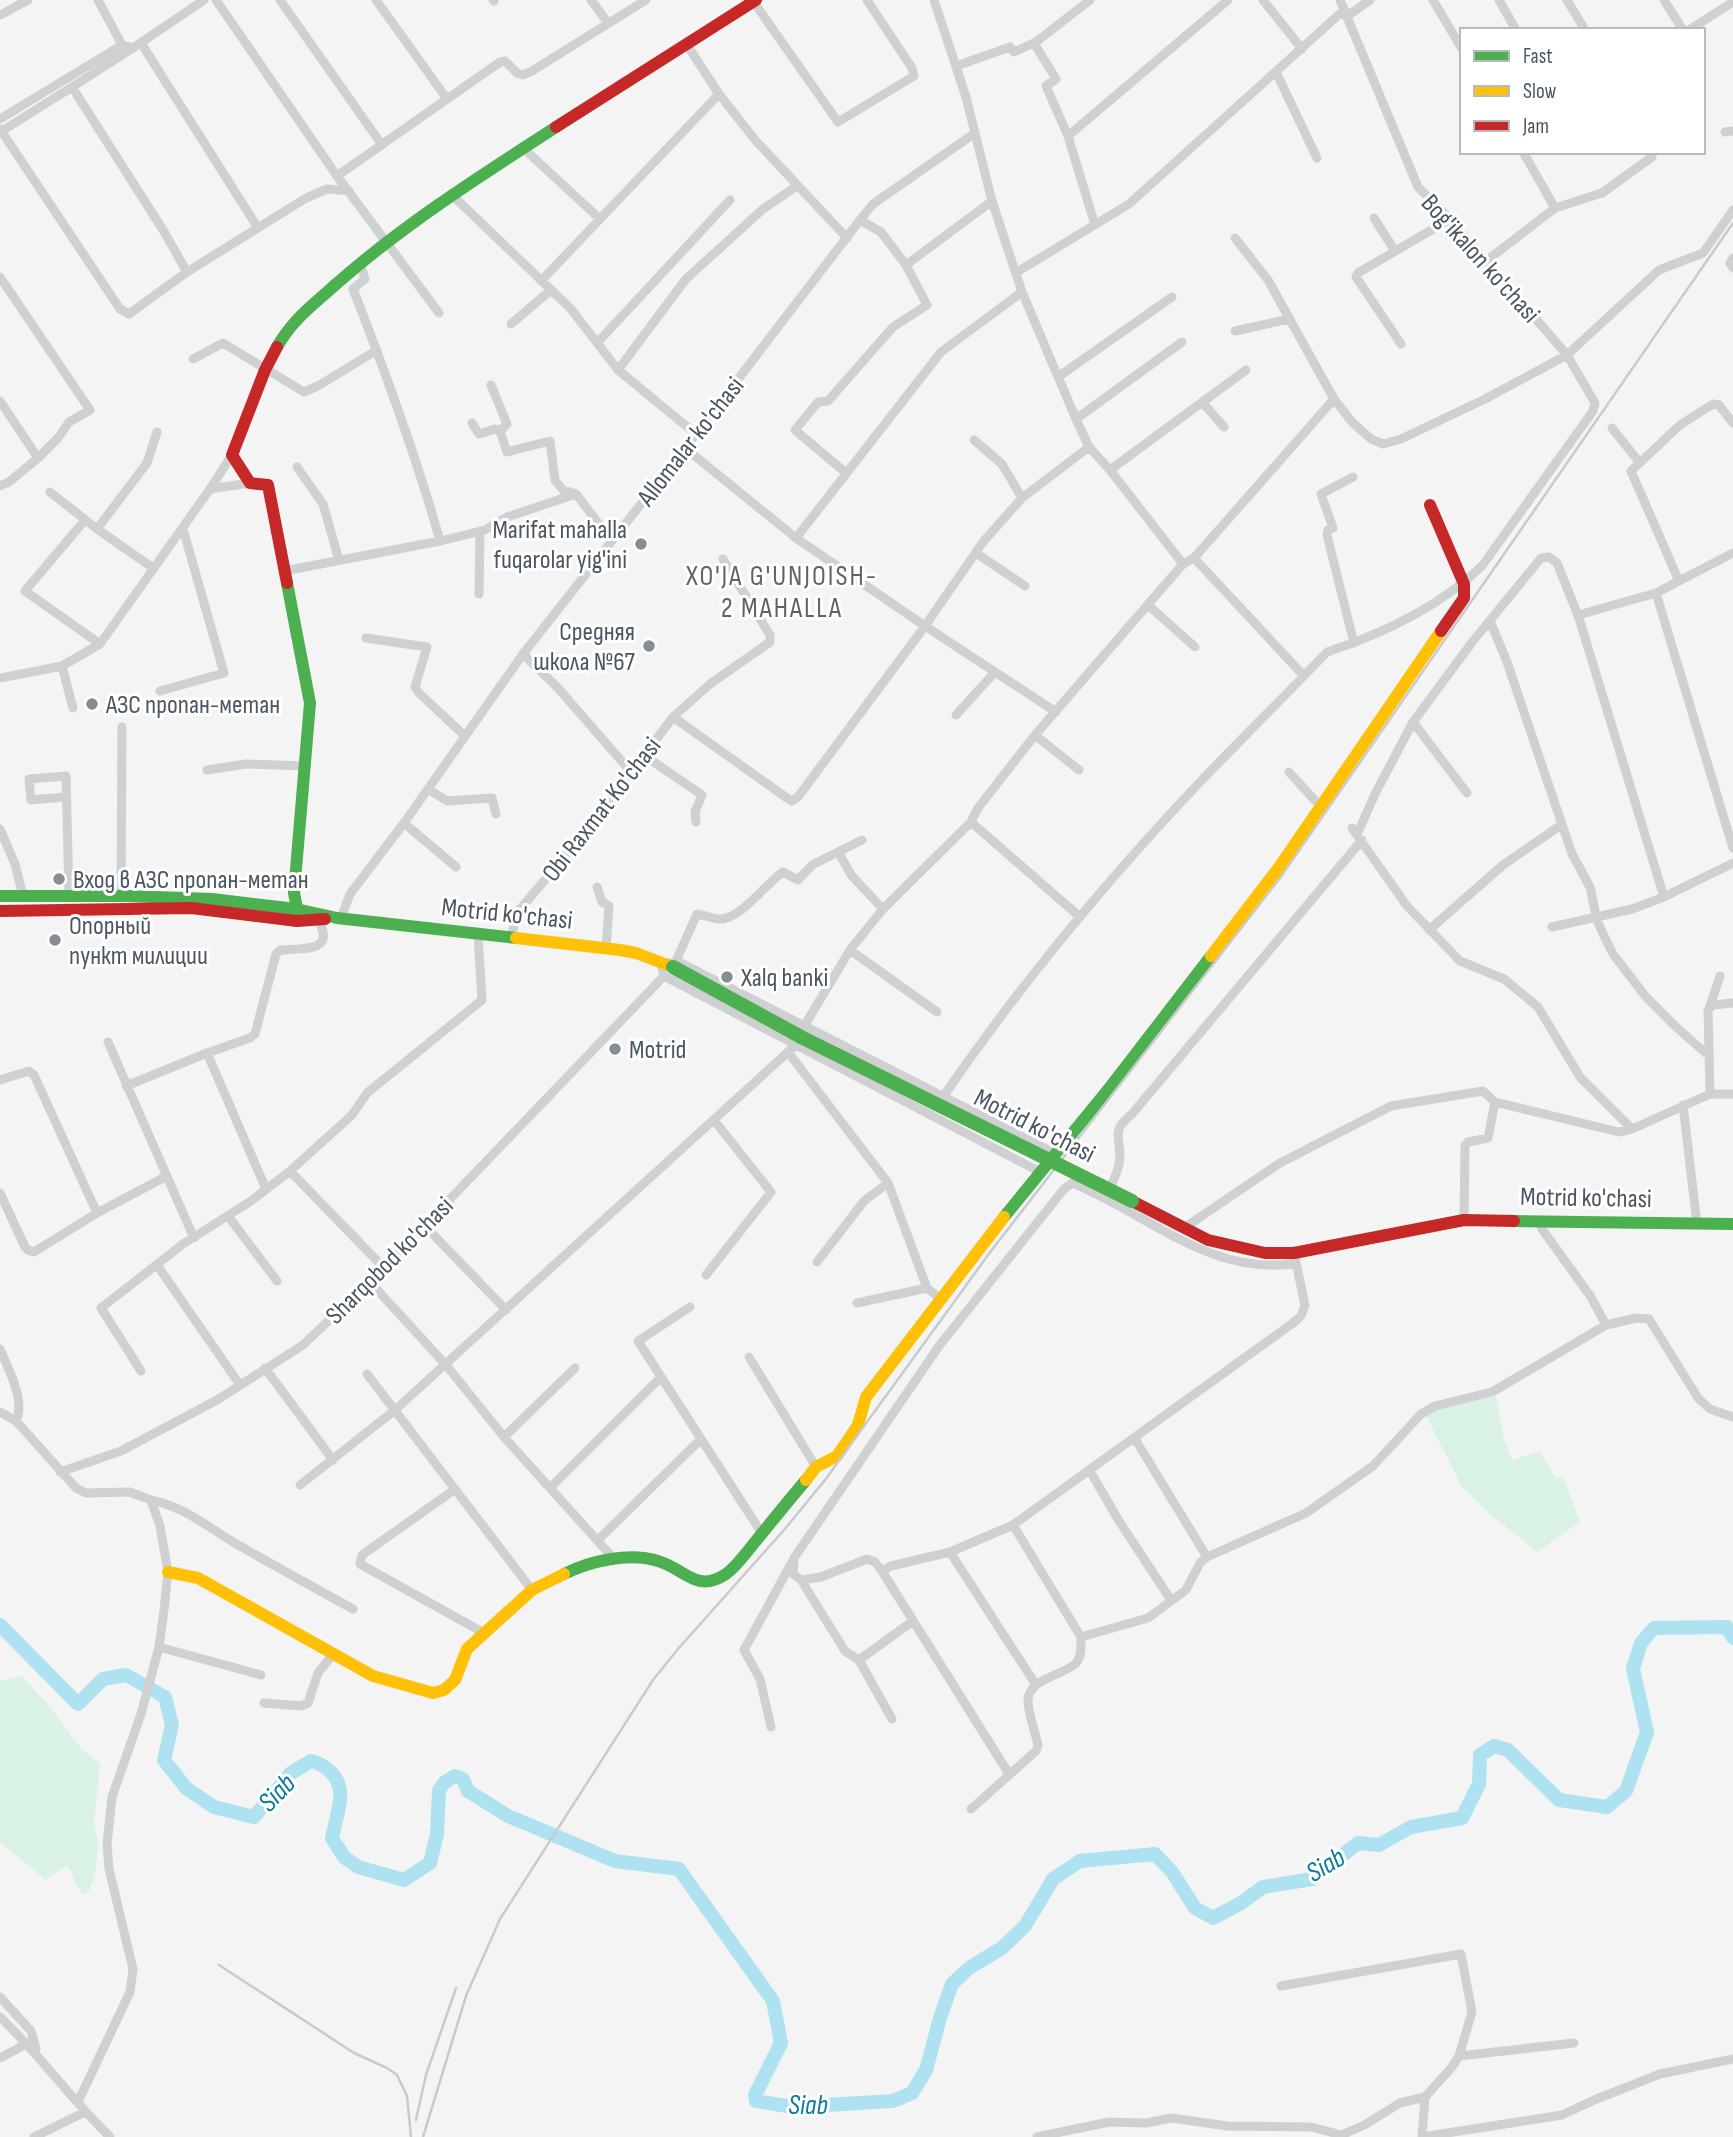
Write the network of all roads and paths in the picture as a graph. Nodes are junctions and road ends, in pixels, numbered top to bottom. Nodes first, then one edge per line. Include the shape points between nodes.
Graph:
1 (28, 0) edge
2 (98, 0) edge
3 (204, 0) edge
4 (216, 0) edge
5 (280, 0) edge
6 (376, 0) edge
7 (592, 0) edge
8 (646, 0) edge
9 (867, 0) edge
10 (934, 0) edge
11 (1090, 0) edge
12 (1228, 0) edge
13 (1263, 0) edge
14 (1370, 0) edge
15 (1433, 0) edge
16 (1499, 0) edge
17 (1567, 0) edge
18 (1664, 0) edge
19 (755, 1) edge
20 (1733, 2) edge
21 (1343, 9) edge
22 (0, 15) edge
23 (608, 23) junction
24 (1515, 28) edge
25 (1584, 28) edge
26 (1682, 28) edge
27 (1692, 28) edge
28 (1034, 43) junction
29 (122, 45) junction
30 (687, 45) junction
31 (137, 46) junction
32 (1460, 46) edge
33 (1301, 49) junction
34 (956, 66) junction
35 (1276, 72) junction
36 (72, 87) junction
37 (719, 94) junction
38 (447, 99) junction
39 (0, 119) edge
40 (1, 130) edge
41 (975, 133) junction
42 (1068, 136) junction
43 (382, 145) junction
44 (523, 147) junction
45 (1524, 154) edge
46 (1652, 157) dead end
47 (1317, 158) dead end
48 (337, 176) junction
49 (797, 186) junction
50 (349, 191) junction
51 (451, 194) junction
52 (730, 200) dead end
53 (992, 201) junction
54 (1555, 208) junction
55 (1733, 210) edge
56 (1374, 218) dead end
57 (600, 219) junction
58 (1450, 219) junction
59 (860, 220) junction
60 (1095, 225) junction
61 (258, 228) junction
62 (846, 237) junction
63 (1235, 238) dead end
64 (387, 242) junction
65 (1395, 251) junction
66 (1733, 258) edge
67 (1485, 262) junction
68 (360, 263) junction
69 (906, 265) junction
70 (1733, 268) edge
71 (187, 272) junction
72 (1017, 272) junction
73 (0, 277) edge
74 (541, 281) junction
75 (551, 290) junction
76 (1022, 292) junction
77 (1172, 297) dead end
78 (439, 313) dead end
79 (1289, 319) junction
80 (511, 324) dead end
81 (1235, 331) dead end
82 (1182, 342) dead end
83 (597, 343) junction
84 (1401, 344) dead end
85 (377, 350) junction
86 (1567, 355) junction
87 (193, 359) dead end
88 (265, 370) junction
89 (618, 370) junction
90 (1246, 370) dead end
91 (1058, 377) junction
92 (491, 385) dead end
93 (1334, 398) junction
94 (0, 401) edge
95 (1202, 402) junction
96 (1076, 419) junction
97 (471, 423) dead end
98 (1733, 423) edge
99 (1224, 428) dead end
100 (1612, 428) dead end
101 (500, 431) junction
102 (157, 432) dead end
103 (696, 435) junction
104 (974, 440) dead end
105 (1089, 447) junction
106 (685, 448) junction
107 (232, 455) junction
108 (38, 458) junction
109 (1639, 462) junction
110 (297, 467) dead end
111 (1110, 470) junction
112 (846, 473) junction
113 (1353, 477) dead end
114 (250, 483) junction
115 (0, 486) edge
116 (210, 489) junction
117 (50, 492) dead end
118 (576, 494) junction
119 (1022, 498) junction
120 (1430, 505) dead end
121 (85, 520) junction
122 (97, 529) junction
123 (183, 530) junction
124 (480, 531) junction
125 (796, 538) junction
126 (440, 541) junction
127 (612, 541) junction
128 (976, 553) junction
129 (1733, 553) edge
130 (1194, 558) junction
131 (723, 559) dead end
132 (340, 560) junction
133 (1183, 564) junction
134 (153, 568) junction
135 (284, 571) junction
136 (1679, 581) junction
137 (1464, 584) junction
138 (1025, 586) dead end
139 (1656, 593) junction
140 (479, 594) dead end
141 (1148, 605) junction
142 (1579, 618) junction
143 (1490, 621) junction
144 (925, 626) junction
145 (366, 638) dead end
146 (1354, 643) junction
147 (100, 645) junction
148 (1195, 647) dead end
149 (523, 654) junction
150 (62, 666) junction
151 (995, 672) junction
152 (1304, 676) junction
153 (0, 678) edge
154 (160, 691) dead end
155 (73, 708) dead end
156 (1056, 712) junction
157 (956, 715) dead end
158 (673, 717) junction
159 (1413, 722) junction
160 (122, 727) dead end
161 (465, 736) junction
162 (1035, 736) junction
163 (645, 756) junction
164 (306, 766) junction
165 (1079, 770) dead end
166 (207, 771) dead end
167 (1289, 772) dead end
168 (632, 773) junction
169 (428, 789) junction
170 (1467, 793) dead end
171 (65, 797) junction
172 (1320, 806) junction
173 (496, 814) dead end
174 (696, 822) dead end
175 (971, 822) junction
176 (404, 823) junction
177 (1561, 825) junction
178 (0, 829) edge
179 (1357, 833) junction
180 (862, 840) dead end
181 (1733, 848) edge
182 (838, 852) junction
183 (1733, 863) edge
184 (456, 867) dead end
185 (597, 887) dead end
186 (0, 895) edge
187 (69, 895) junction
188 (121, 895) junction
189 (23, 896) junction
190 (1664, 897) junction
191 (297, 908) junction
192 (883, 909) junction
193 (0, 911) edge
194 (1597, 915) junction
195 (1080, 916) junction
196 (339, 918) junction
197 (318, 920) junction
198 (1552, 928) dead end
199 (1429, 930) junction
200 (478, 934) junction
201 (511, 938) junction
202 (606, 948) junction
203 (850, 950) junction
204 (668, 967) junction
205 (1720, 976) dead end
206 (1733, 1003) edge
207 (1710, 1006) junction
208 (937, 1012) dead end
209 (800, 1036) junction
210 (826, 1037) junction
211 (108, 1042) dead end
212 (788, 1052) junction
213 (206, 1053) junction
214 (814, 1054) junction
215 (1709, 1056) junction
216 (0, 1080) edge
217 (126, 1086) junction
218 (1710, 1094) junction
219 (1733, 1094) edge
220 (940, 1101) junction
221 (1495, 1102) junction
222 (1683, 1105) junction
223 (714, 1120) junction
224 (1632, 1129) junction
225 (1056, 1154) junction
226 (290, 1171) junction
227 (1040, 1172) junction
228 (167, 1176) junction
229 (888, 1183) junction
230 (266, 1189) junction
231 (1110, 1190) junction
232 (0, 1193) edge
233 (97, 1213) junction
234 (228, 1216) junction
235 (1464, 1220) junction
236 (1539, 1220) junction
237 (1697, 1224) junction
238 (1733, 1224) edge
239 (425, 1226) junction
240 (1184, 1228) junction
241 (194, 1238) junction
242 (1295, 1258) junction
243 (817, 1262) dead end
244 (157, 1265) junction
245 (384, 1268) junction
246 (706, 1275) dead end
247 (277, 1281) dead end
248 (370, 1282) junction
249 (927, 1288) junction
250 (941, 1299) junction
251 (857, 1303) dead end
252 (690, 1307) dead end
253 (506, 1310) junction
254 (1606, 1325) junction
255 (0, 1349) edge
256 (749, 1357) dead end
257 (446, 1365) junction
258 (265, 1368) junction
259 (575, 1368) dead end
260 (141, 1371) dead end
261 (367, 1374) dead end
262 (662, 1377) junction
263 (240, 1385) junction
264 (395, 1410) junction
265 (0, 1412) edge
266 (1733, 1417) edge
267 (16, 1421) junction
268 (504, 1437) junction
269 (701, 1439) junction
270 (1135, 1439) junction
271 (332, 1460) junction
272 (816, 1467) junction
273 (1090, 1471) junction
274 (60, 1472) junction
275 (300, 1485) dead end
276 (550, 1488) junction
277 (454, 1490) junction
278 (151, 1500) junction
279 (1013, 1525) junction
280 (761, 1532) junction
281 (598, 1541) junction
282 (950, 1552) junction
283 (1208, 1557) junction
284 (794, 1558) junction
285 (614, 1559) junction
286 (882, 1571) junction
287 (168, 1572) junction
288 (801, 1580) junction
289 (532, 1590) junction
290 (1171, 1600) junction
291 (353, 1609) dead end
292 (913, 1621) junction
293 (484, 1633) junction
294 (1081, 1637) junction
295 (158, 1652) junction
296 (333, 1654) junction
297 (859, 1660) junction
298 (261, 1675) dead end
299 (1036, 1685) junction
300 (264, 1703) dead end
301 (892, 1719) dead end
302 (771, 1727) dead end
303 (1009, 1774) junction
304 (971, 1809) dead end
305 (1281, 1986) dead end
306 (0, 1997) edge
307 (0, 2017) edge
308 (28, 2043) junction
309 (1574, 2043) dead end
310 (37, 2053) junction
311 (1459, 2056) junction
312 (0, 2058) edge
313 (1733, 2059) edge
314 (1425, 2097) junction
315 (78, 2102) junction
316 (85, 2112) junction
317 (1342, 2136) edge
318 (34, 2137) edge
319 (110, 2137) edge
320 (1037, 2137) edge
321 (1422, 2137) edge

1 - 22 street
2 - 29 street
3 - 31 street
4 - 48 street
5 - 43 street
6 - 38 street
7 - 23 street
8 - 23 street
9 - 19 street via 914,76 838,122
10 - 34 street
11 - 28 street
12 - 42 street
13 - 33 street
14 - 21 street
15 - 32 street
16 - 24 street
17 - 25 street
18 - 26 street
19 - 30 street
20 - 27 street
21 - 33 street
21 - 58 street, Bog'ikalon ko'chasi via 1418,187
23 - 38 street via 523,75 505,61 499,62
28 - 34 street
28 - 42 street via 1056,79 1046,86
29 - 31 street
29 - 39 street
30 - 37 street
30 - 44 street
31 - 36 street
31 - 61 street
33 - 35 street
34 - 41 street
35 - 47 street
35 - 60 street via 1129,204
36 - 40 street
36 - 71 street
37 - 49 street
37 - 57 street
38 - 43 street
40 - 71 street via 125,313
41 - 53 street
41 - 59 street, Allomalar ko'chasi via 873,204
42 - 60 street
43 - 48 street
44 - 51 street
44 - 57 street
45 - 54 street
46 - 54 street via 1602,193
48 - 50 street
49 - 62 street
49 - 89 street via 763,209 686,278
50 - 61 street via 327,189
50 - 64 street
51 - 64 street
51 - 74 street
52 - 83 street
53 - 69 street
53 - 72 street
54 - 67 street
55 - 86 street via 1703,253 1659,270
56 - 65 street
57 - 74 street
58 - 65 street
58 - 67 street, Bog'ikalon ko'chasi
59 - 62 street, Allomalar ko'chasi
59 - 69 street via 881,232
60 - 72 street
61 - 71 street
62 - 103 street, Allomalar ko'chasi
63 - 79 street via 1268,279
64 - 68 street
64 - 78 street
65 - 84 street via 1356,277
66 - 70 street
67 - 86 street, Bog'ikalon ko'chasi
68 - 85 street via 366,279 353,289
68 - 88 street via 289,326
69 - 112 street via 927,305 893,327 828,401 818,402 795,429
72 - 76 street
73 - 108 street via 90,410 69,422
74 - 75 street
75 - 80 street
75 - 83 street
76 - 91 street
76 - 112 street via 941,352
77 - 91 street
79 - 81 street
79 - 93 street
82 - 96 street
83 - 89 street
85 - 88 street via 304,392
85 - 126 street
86 - 93 street via 1485,400 1383,444 1352,422
86 - 137 street, Bog'ikalon ko'chasi via 1595,403 1593,411 1482,566
87 - 88 street via 223,344
88 - 107 street
89 - 103 street
90 - 95 street
91 - 96 street
92 - 101 street via 507,424
93 - 130 street
94 - 108 street
95 - 99 street
95 - 111 street
96 - 105 street
97 - 101 street via 479,434
98 - 109 street via 1713,404 1680,425
100 - 109 street
101 - 118 street via 507,452 550,441 555,480 563,490
102 - 122 street via 147,463
103 - 106 street, Allomalar ko'chasi
104 - 119 street via 1002,464
105 - 111 street
105 - 119 street
106 - 125 street
106 - 127 street, Allomalar ko'chasi
107 - 114 street
107 - 116 street
108 - 115 street
109 - 136 street via 1631,471
110 - 132 street via 323,504
111 - 133 street
112 - 125 street
113 - 146 street via 1321,494 1333,528 1326,535
114 - 116 street
114 - 135 street via 268,485
116 - 123 street
117 - 121 street
118 - 124 street
118 - 127 street
119 - 128 street
120 - 137 street
121 - 122 street
121 - 147 street via 25,591
122 - 134 street
123 - 134 street
123 - 154 street via 224,673
124 - 126 street
124 - 140 street
125 - 144 street
126 - 132 street
127 - 149 street, Allomalar ko'chasi
128 - 138 street
128 - 144 street
129 - 136 street
130 - 133 street
130 - 152 street
131 - 158 street, Obi Raxmat Ko'chasi via 770,642
132 - 135 street
133 - 141 street
134 - 147 street
135 - 164 street via 310,703
136 - 139 street
137 - 146 street
137 - 172 street via 1464,598
139 - 142 street
139 - 181 street
141 - 148 street
141 - 156 street
142 - 143 street via 1557,563 1549,556 1541,558
142 - 190 street
143 - 159 street
143 - 177 street
144 - 151 street
144 - 158 street via 792,801
145 - 161 street via 427,647 415,687
146 - 152 street via 1327,652
147 - 150 street
149 - 161 street, Allomalar ko'chasi
149 - 168 street
150 - 153 street
150 - 155 street
151 - 156 street
151 - 157 street
152 - 195 street via 1199,783
156 - 162 street
158 - 163 street, Obi Raxmat Ko'chasi
159 - 170 street
159 - 179 street
160 - 188 street
161 - 169 street, Allomalar ko'chasi
162 - 165 street
162 - 175 street
163 - 168 street, Obi Raxmat Ko'chasi
163 - 174 street via 702,795
164 - 166 street via 246,764
164 - 191 street via 294,893
167 - 172 street
168 - 201 street, Obi Raxmat Ko'chasi via 517,913
169 - 173 street via 447,801 492,798
169 - 176 street, Allomalar ko'chasi
171 - 171 street via 66,776 29,779 31,800
171 - 187 street
172 - 225 street via 1280,866
175 - 192 street
175 - 195 street
176 - 184 street
176 - 196 street, Allomalar ko'chasi via 350,894
177 - 194 street via 1590,887
177 - 199 street via 1503,865
178 - 189 street
179 - 199 street
179 - 231 street via 1196,1040 1117,1129 1120,1162
180 - 182 street
182 - 192 street via 852,876
182 - 204 street, Sharqobod ko'chasi via 812,865 798,880 783,872 735,916 720,919 697,914
183 - 190 street
185 - 202 street via 602,902 609,906
186 - 189 street, Motrid ko'chasi
187 - 188 street, Motrid ko'chasi
187 - 189 street, Motrid ko'chasi
188 - 191 street, Motrid ko'chasi
190 - 194 street
191 - 196 street, Motrid ko'chasi
192 - 203 street
193 - 197 street, Motrid ko'chasi via 191,908
194 - 198 street
194 - 215 street via 1613,954 1646,997
195 - 220 street via 986,1034
196 - 197 street, Motrid ko'chasi
196 - 200 street, Motrid ko'chasi
197 - 213 street via 323,931 316,948 275,954 255,1034
199 - 224 street via 1460,961 1504,979 1538,1007 1580,1077
200 - 201 street, Motrid ko'chasi
200 - 226 street via 482,1000 367,1093 352,1115
201 - 202 street, Motrid ko'chasi
202 - 204 street, Motrid ko'chasi via 636,953
203 - 208 street
203 - 209 street
204 - 209 street, Motrid ko'chasi, bridge
204 - 239 street, Sharqobod ko'chasi
205 - 207 street
206 - 207 street
207 - 215 street
209 - 210 street
209 - 212 street
209 - 214 street
209 - 220 street, Motrid ko'chasi, bridge
210 - 214 street
210 - 220 street
211 - 217 street
212 - 223 street
212 - 229 street
213 - 217 street
213 - 230 street
214 - 227 street
215 - 218 street
216 - 233 street via 23,1072 34,1075
217 - 228 street
218 - 219 street
218 - 222 street
220 - 225 street
220 - 231 street, Motrid ko'chasi, bridge
221 - 224 street via 1619,1132
221 - 235 street via 1488,1138 1465,1146
221 - 240 street via 1483,1091 1391,1106 1280,1163
222 - 224 street
222 - 237 street
223 - 246 street via 771,1192
223 - 253 street
225 - 227 street
226 - 230 street
226 - 245 street
227 - 250 street
228 - 233 street
228 - 241 street
229 - 243 street via 864,1201
229 - 249 street
230 - 234 street
231 - 240 street, Motrid ko'chasi, bridge
232 - 233 street via 28,1250 34,1252
234 - 241 street
234 - 247 street
235 - 236 street, Motrid ko'chasi
235 - 242 street, Motrid ko'chasi
236 - 237 street, Motrid ko'chasi
236 - 254 street
237 - 238 street, Motrid ko'chasi
239 - 245 street, Sharqobod ko'chasi
239 - 253 street
240 - 242 street, Motrid ko'chasi via 1236,1248
241 - 244 street
242 - 270 street via 1305,1305 1301,1316
242 - 284 street via 1286,1265 1210,1254 1072,1183 939,1346
244 - 260 street via 101,1308
244 - 263 street
245 - 248 street, Sharqobod ko'chasi
248 - 257 street
248 - 258 street, Sharqobod ko'chasi via 303,1345
249 - 250 street
249 - 251 street
250 - 272 street via 866,1397 858,1425 837,1456
252 - 262 street via 639,1341
253 - 257 street
254 - 266 street via 1649,1320 1698,1398 1710,1409
254 - 283 street via 1492,1392 1421,1414 1373,1466 1306,1513
255 - 267 street via 18,1403
256 - 272 street
257 - 264 street
257 - 268 street
258 - 263 street, Sharqobod ko'chasi
258 - 271 street
259 - 268 street
261 - 264 street
262 - 269 street
262 - 276 street
263 - 274 street, Sharqobod ko'chasi via 121,1451
264 - 271 street
264 - 277 street
265 - 267 street
267 - 274 street
268 - 276 street
269 - 280 street
269 - 281 street
270 - 273 street
270 - 283 street
271 - 275 street
272 - 280 street
273 - 279 street
273 - 290 street
274 - 278 street via 86,1493 130,1492
276 - 281 street
277 - 289 street
277 - 293 street via 362,1555 360,1564
278 - 287 street
278 - 291 street via 187,1512
279 - 282 street
279 - 294 street
280 - 285 street via 727,1573 713,1580 698,1581 660,1561
281 - 285 street
282 - 286 street
282 - 299 street
283 - 290 street via 1186,1590
284 - 288 street via 793,1574
284 - 302 street via 744,1650 760,1679
285 - 289 street via 576,1568
286 - 288 street via 867,1559
286 - 292 street
287 - 295 street
287 - 296 street via 198,1578
288 - 297 street via 845,1651
289 - 293 street
290 - 294 street via 1147,1618
292 - 297 street
292 - 303 street
293 - 296 street via 467,1648 455,1680 433,1693 373,1676
294 - 299 street via 1076,1664
295 - 298 street
295 - 315 street via 112,1797 107,1844 133,1969 130,1992
296 - 300 street via 318,1673 308,1703
297 - 301 street
299 - 303 street via 1028,1700 1037,1751
303 - 304 street
305 - 311 street via 1461,1954 1472,2012
306 - 310 street via 31,2031
307 - 308 street
308 - 310 street
308 - 312 street
309 - 311 street
310 - 315 street
311 - 314 street
313 - 321 street via 1660,2074 1562,2115
314 - 317 street via 1400,2103
314 - 321 street
315 - 316 street
316 - 318 street
316 - 319 street
317 - 320 street via 1311,2127 1227,2126 1172,2118 1109,2122

